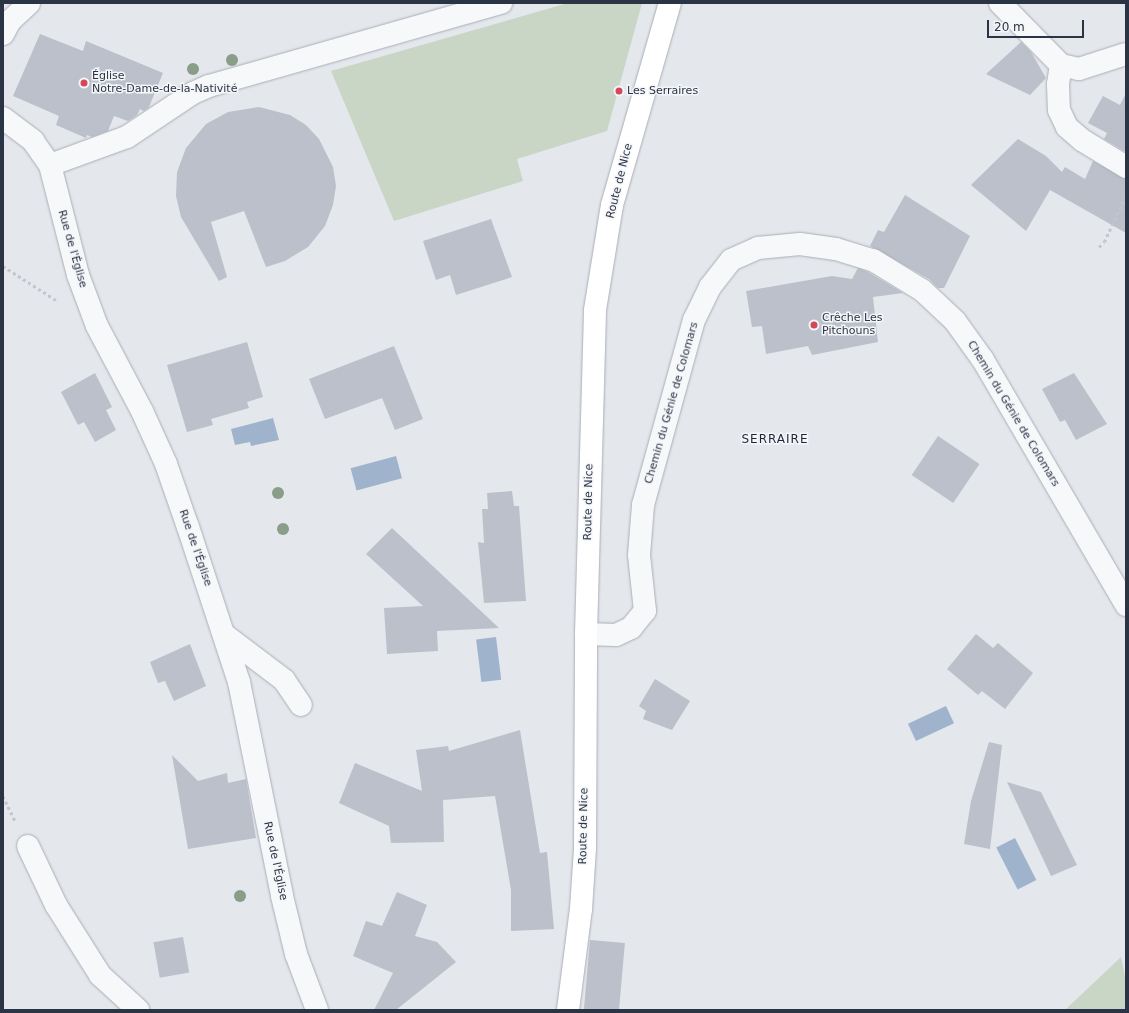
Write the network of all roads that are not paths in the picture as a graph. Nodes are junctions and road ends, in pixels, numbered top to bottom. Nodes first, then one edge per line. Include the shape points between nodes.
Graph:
1 (29, 3) edge
2 (501, 3) edge
3 (670, 3) edge
4 (1000, 3) edge
5 (3, 33) edge
6 (1126, 54) edge
7 (1061, 65) junction
8 (3, 118) edge
9 (50, 165) junction
10 (1126, 167) edge
11 (1126, 605) edge
12 (586, 634) junction
13 (226, 636) junction
14 (301, 705) dead end
15 (28, 846) dead end
16 (138, 1010) edge
17 (317, 1010) edge
18 (568, 1010) edge

1 - 5 street via 10,21
2 - 9 street via 209,86 193,93 127,137
3 - 12 main road, Route de Nice via 612,205 594,310
4 - 7 street
6 - 7 street via 1080,69
7 - 10 street via 1058,84 1059,110 1067,127 1082,140
8 - 9 street, Rue de l'Église via 33,141
9 - 13 street, Rue de l'Église via 78,275 97,326 142,411 166,464
11 - 12 street, Chemin du Génie de Colomars via 983,360 955,321 922,290 873,260 836,249 800,244 758,248 731,260 710,286 694,320 643,505 639,555 645,611 631,628 616,635
12 - 18 main road, Route de Nice via 585,848
13 - 14 street via 284,680
13 - 17 street, Rue de l'Église via 239,682 287,918 296,954
15 - 16 street via 56,905 100,975

